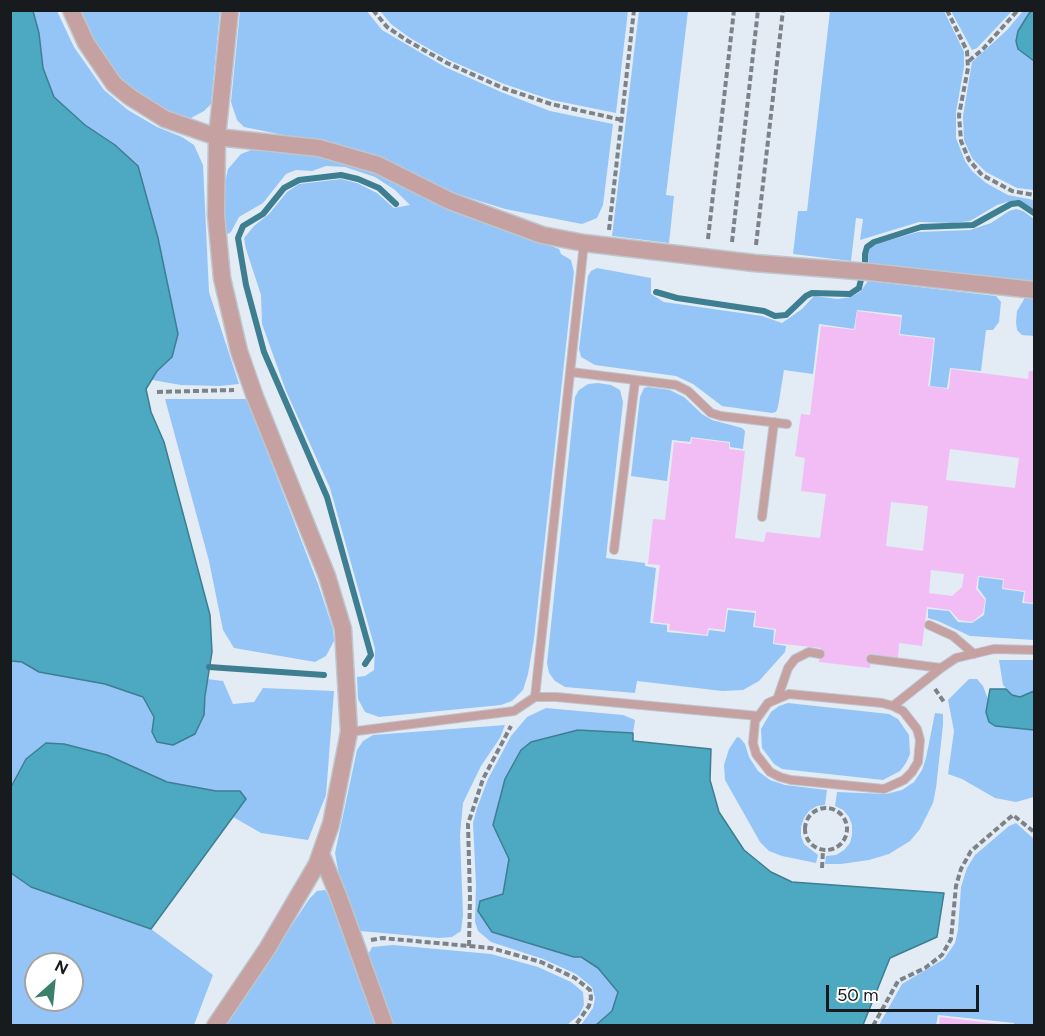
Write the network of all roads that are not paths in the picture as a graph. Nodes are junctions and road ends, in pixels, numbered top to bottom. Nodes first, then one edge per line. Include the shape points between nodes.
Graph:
1 (71, 10) edge
2 (230, 10) edge
3 (217, 137) junction
4 (584, 243) junction
5 (1035, 290) edge
6 (571, 372) junction
7 (635, 381) junction
8 (774, 422) junction
9 (787, 424) dead end
10 (762, 517) dead end
11 (614, 550) dead end
12 (929, 625) dead end
13 (1035, 650) edge
14 (820, 654) dead end
15 (974, 654) junction
16 (871, 659) dead end
17 (941, 668) junction
18 (535, 697) junction
19 (778, 697) junction
20 (893, 706) junction
21 (758, 716) junction
22 (349, 732) junction
23 (321, 854) junction
24 (215, 1026) edge
25 (385, 1026) edge

1 - 3 street via 86,43 122,91 165,119
2 - 3 street
3 - 4 street via 319,148 378,165 450,201 542,235
3 - 22 street via 216,215 222,278 238,351 344,629
4 - 5 street
4 - 6 lane
6 - 7 lane
6 - 18 lane
7 - 8 lane via 676,385 721,416
7 - 11 lane
8 - 9 lane
8 - 10 lane
12 - 15 lane via 953,636
13 - 15 lane via 994,649
14 - 19 lane via 809,652 795,659
15 - 17 lane via 956,658
16 - 17 lane
17 - 20 lane
18 - 21 lane
18 - 22 lane via 514,711
19 - 20 lane via 800,694
19 - 21 lane
20 - 21 lane via 903,711 917,729 920,751 918,762 904,780 884,789 791,780 770,772 753,743
22 - 23 street via 331,824
23 - 24 street via 303,891
23 - 25 street

